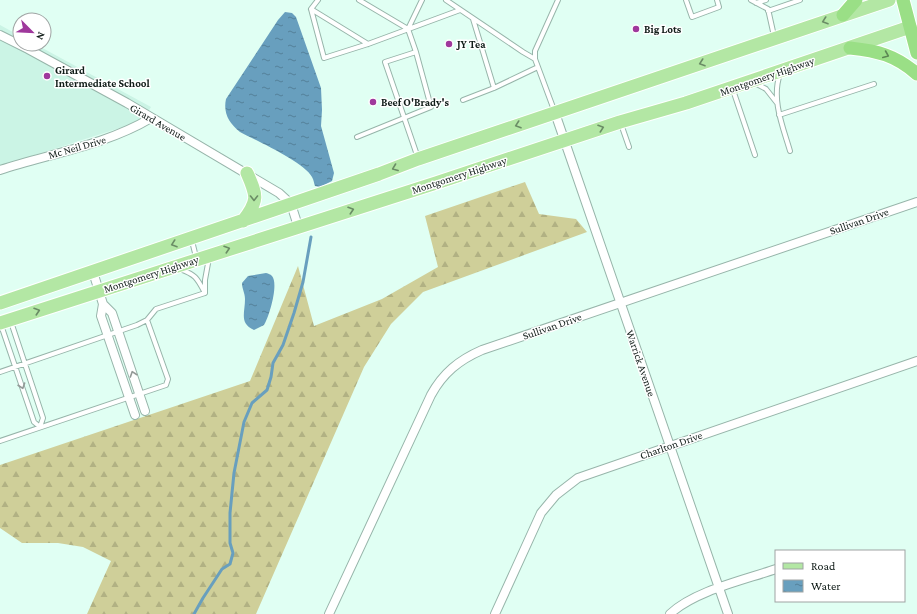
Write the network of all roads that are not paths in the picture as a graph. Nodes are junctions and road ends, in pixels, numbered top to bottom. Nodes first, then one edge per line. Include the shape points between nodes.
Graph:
1 (318, 0) edge
2 (360, 0) edge
3 (422, 0) edge
4 (446, 0) edge
5 (558, 0) edge
6 (686, 0) edge
7 (716, 0) edge
8 (751, 0) edge
9 (766, 0) edge
10 (800, 0) edge
11 (856, 0) edge
12 (889, 0) edge
13 (903, 0) edge
14 (756, 3) junction
15 (311, 9) junction
16 (460, 10) junction
17 (768, 11) junction
18 (844, 15) junction
19 (472, 18) junction
20 (914, 26) edge
21 (408, 29) junction
22 (0, 35) edge
23 (775, 38) junction
24 (368, 44) junction
25 (850, 48) junction
26 (416, 52) junction
27 (917, 53) edge
28 (535, 59) junction
29 (538, 67) junction
30 (781, 71) junction
31 (917, 74) edge
32 (752, 81) junction
33 (874, 84) dead end
34 (732, 87) junction
35 (494, 88) junction
36 (463, 100) dead end
37 (778, 104) junction
38 (555, 113) junction
39 (779, 115) junction
40 (151, 118) junction
41 (404, 118) junction
42 (620, 122) junction
43 (357, 137) dead end
44 (564, 141) junction
45 (629, 147) dead end
46 (790, 151) dead end
47 (755, 155) dead end
48 (418, 159) junction
49 (0, 170) edge
50 (247, 173) junction
51 (917, 202) edge
52 (291, 204) junction
53 (243, 220) junction
54 (298, 226) junction
55 (191, 238) junction
56 (210, 255) junction
57 (197, 259) junction
58 (174, 267) junction
59 (93, 272) junction
60 (99, 291) junction
61 (205, 293) junction
62 (0, 303) edge
63 (620, 303) junction
64 (103, 304) junction
65 (147, 320) junction
66 (4, 322) edge
67 (119, 332) junction
68 (107, 335) junction
69 (917, 361) edge
70 (24, 364) junction
71 (15, 367) junction
72 (0, 372) edge
73 (139, 394) junction
74 (129, 397) junction
75 (145, 411) dead end
76 (135, 415) dead end
77 (40, 427) junction
78 (0, 441) edge
79 (669, 446) junction
80 (775, 569) edge
81 (718, 588) junction
82 (329, 614) edge
83 (495, 614) edge
84 (670, 614) edge
85 (728, 614) edge

1 - 15 lane
2 - 21 lane
3 - 21 lane
4 - 16 lane
5 - 28 lane via 535,52
6 - 7 lane via 692,16 719,7
8 - 14 lane
9 - 14 lane
10 - 17 lane
11 - 18 highway
12 - 18 main road, Montgomery Highway
13 - 20 highway
14 - 17 lane
15 - 24 lane
15 - 24 lane via 324,58
16 - 19 lane
16 - 21 lane
17 - 23 lane
18 -> 23 main road, Montgomery Highway
19 - 28 lane
19 - 35 lane
20 - 25 main road, Montgomery Highway
20 - 27 highway
21 - 24 lane
21 - 26 lane
22 - 40 street, Girard Avenue
23 -> 38 main road, Montgomery Highway
25 - 30 main road, Montgomery Highway
25 -> 31 highway via 874,50 887,55
26 - 41 lane via 431,107
26 - 41 lane via 385,62
28 - 29 lane
29 - 35 lane
29 - 38 lane
30 - 32 main road, Montgomery Highway
30 - 37 lane via 777,82
32 - 34 main road, Montgomery Highway
32 - 37 lane via 766,89
33 - 39 lane
34 - 42 main road, Montgomery Highway
34 - 47 lane
35 - 36 lane
37 - 39 lane
38 - 44 street, Warrick Avenue
38 -> 48 main road, Montgomery Highway
39 - 46 lane
40 - 49 street, Mc Neil Drive via 101,141
40 - 50 street, Girard Avenue
41 - 43 lane
41 - 48 lane
44 -> 42 main road, Montgomery Highway
42 - 45 lane
54 -> 44 main road, Montgomery Highway
44 - 63 street, Warrick Avenue
48 -> 52 main road, Montgomery Highway
50 - 52 street, Girard Avenue via 279,193
50 -> 53 main road via 254,189 255,204
51 - 63 street, Sullivan Drive
52 - 53 main road, Montgomery Highway
52 - 54 street
53 - 55 main road, Montgomery Highway
56 -> 54 main road, Montgomery Highway
55 - 57 lane
55 -> 59 main road, Montgomery Highway
56 - 57 main road, Montgomery Highway
56 - 61 lane
57 - 58 main road, Montgomery Highway
58 - 60 main road, Montgomery Highway
58 - 61 lane via 193,274
59 - 60 street
59 - 62 main road, Montgomery Highway
60 - 64 street
66 -> 60 main road, Montgomery Highway
61 - 65 lane via 156,310
63 - 79 street, Warrick Avenue
63 - 82 street, Sullivan Drive via 482,350 462,360 447,372 431,395
64 - 67 street via 112,313
64 - 68 street via 101,316
65 - 67 lane
65 - 73 lane via 168,382 166,385
66 - 70 lane
66 - 71 lane
67 - 68 lane
73 -> 67 street
68 - 70 lane
68 - 74 street
69 - 79 street, Charlton Drive
70 - 71 lane
70 - 77 lane via 43,418
71 - 72 lane
71 -> 77 lane via 34,422
73 - 74 lane
73 - 75 street
74 - 76 street
74 - 77 lane
77 - 78 lane
79 - 81 street, Warrick Avenue
79 - 83 street, Charlton Drive via 586,474 556,495 539,518
80 - 81 street
81 - 84 street via 689,600
81 - 85 street, Warrick Avenue

